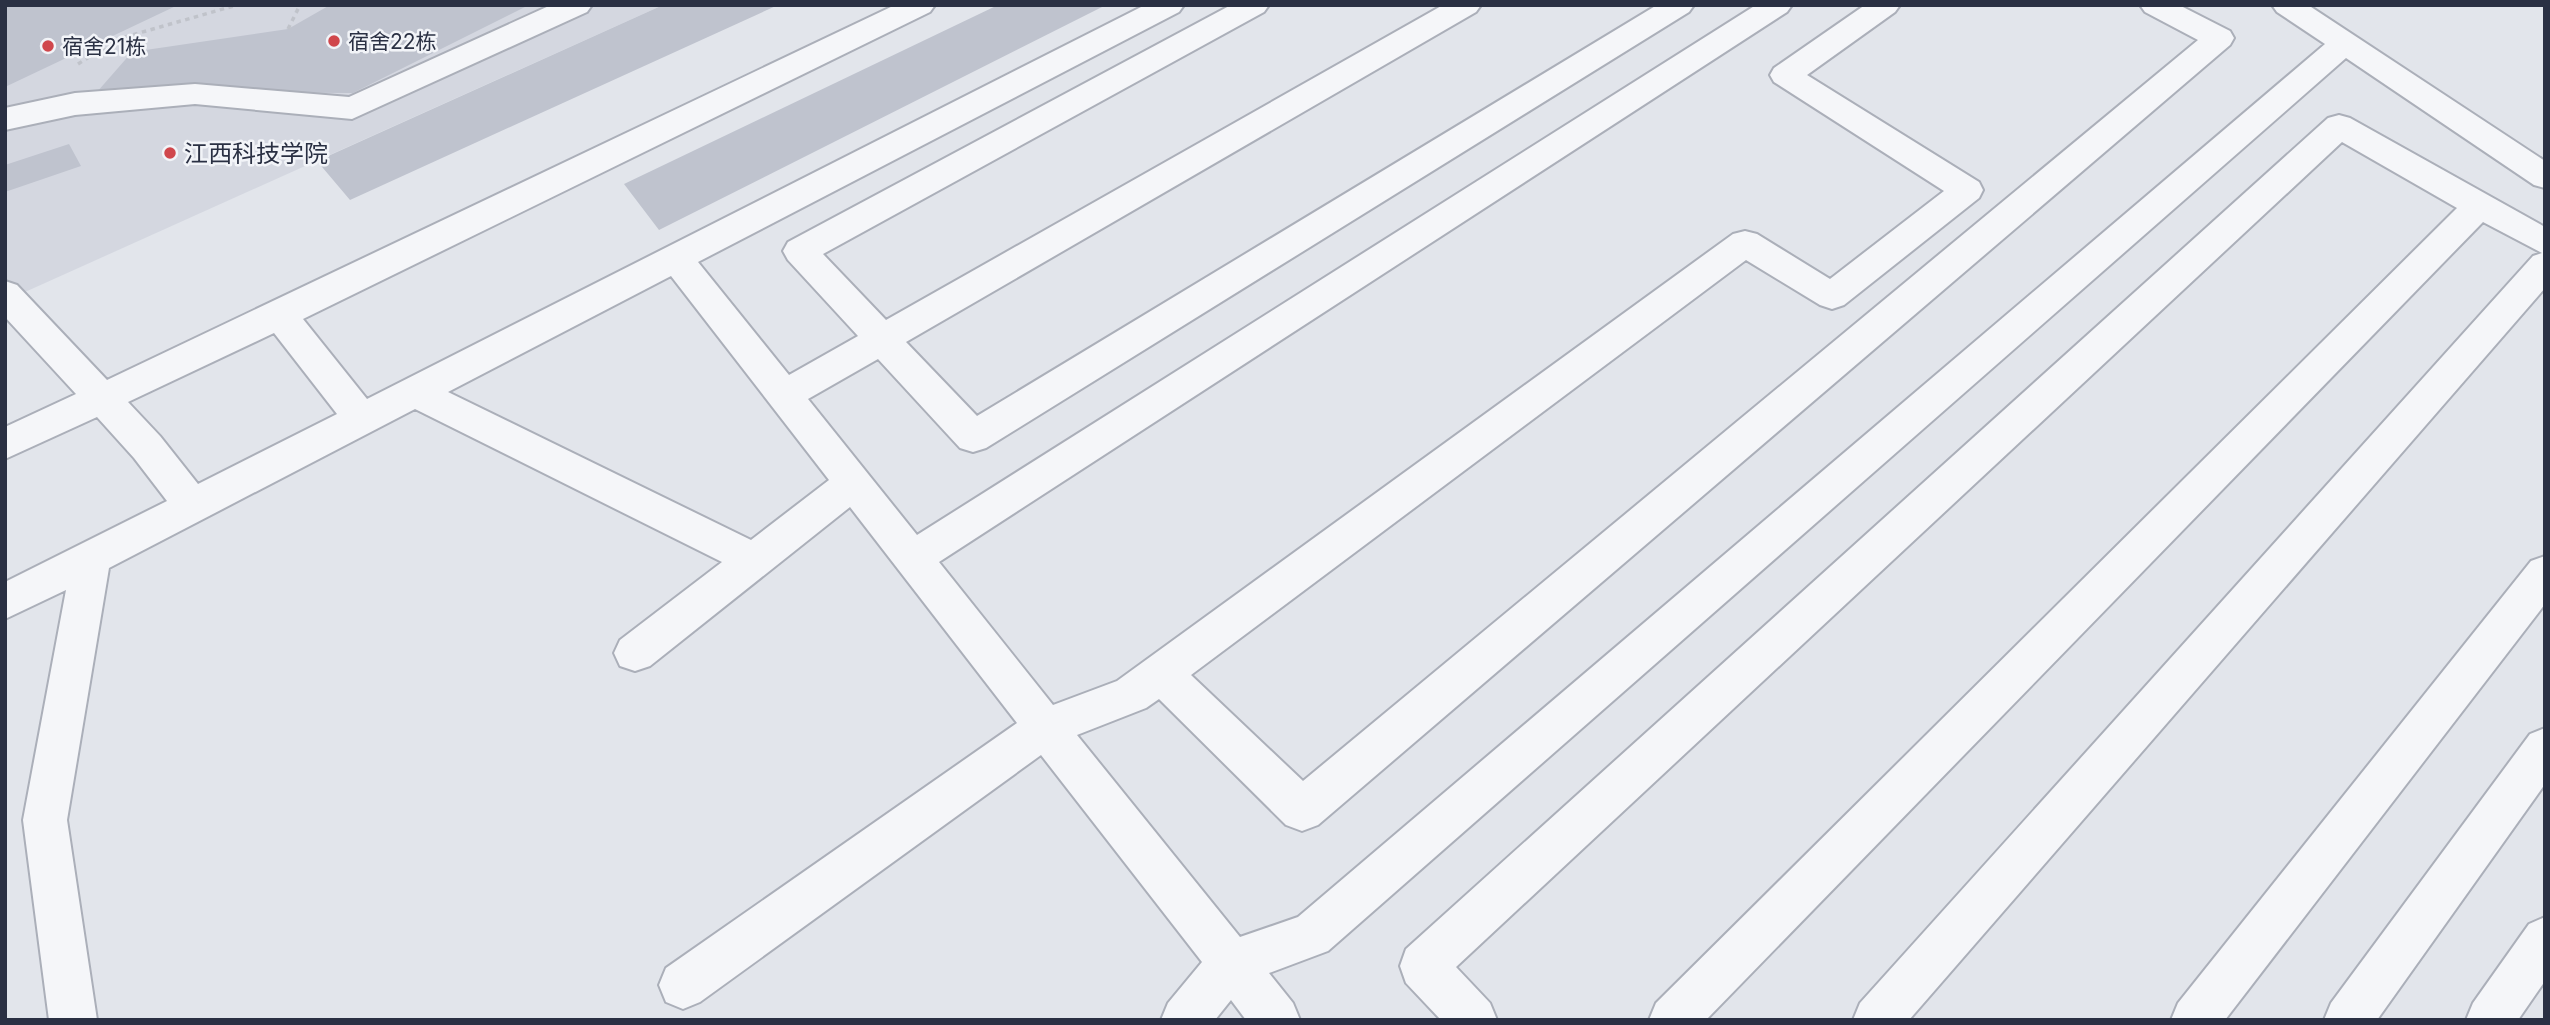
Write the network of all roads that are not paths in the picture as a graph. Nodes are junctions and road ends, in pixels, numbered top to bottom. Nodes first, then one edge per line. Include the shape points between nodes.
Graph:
1 (578, 5) edge
2 (920, 5) edge
3 (1169, 5) edge
4 (1254, 5) edge
5 (1466, 5) edge
6 (1679, 5) edge
7 (1777, 5) edge
8 (1885, 5) edge
9 (2155, 5) edge
10 (2287, 5) edge
11 (2346, 43) junction
12 (5, 119) edge
13 (2545, 177) edge
14 (2480, 205) junction
15 (2545, 242) edge
16 (676, 258) junction
17 (2545, 265) edge
18 (5, 294) edge
19 (281, 315) junction
20 (883, 339) junction
21 (415, 392) junction
22 (785, 395) junction
23 (101, 398) junction
24 (362, 419) junction
25 (5, 444) edge
26 (853, 483) junction
27 (193, 506) junction
28 (914, 558) junction
29 (91, 559) junction
30 (755, 560) junction
31 (2545, 573) edge
32 (5, 603) edge
33 (635, 653) dead end
34 (1161, 673) junction
35 (1046, 727) junction
36 (2545, 748) edge
37 (2545, 940) edge
38 (1231, 963) junction
39 (683, 985) dead end
40 (2500, 1014) edge
41 (73, 1020) edge
42 (1185, 1020) edge
43 (1276, 1020) edge
44 (1473, 1020) edge
45 (1673, 1020) edge
46 (1877, 1020) edge
47 (2195, 1020) edge
48 (2348, 1020) edge

1 - 12 street via 352,108 195,94 75,104
2 - 19 street
3 - 16 street
4 - 20 street via 800,251
5 - 20 street
6 - 20 street via 973,437
7 - 28 street
8 - 34 street via 1785,75 1967,190 1832,296 1745,243
9 - 34 street via 2219,38 1302,810
10 - 11 street
11 - 13 street
11 - 38 street via 1312,935
14 - 15 street
14 - 44 street via 2340,126 1423,966
14 - 45 street
16 - 21 street
16 - 22 street
17 - 46 street
18 - 23 street
19 - 23 street
19 - 24 street
20 - 22 street
21 - 24 street
21 - 30 street
22 - 26 street
23 - 25 street
23 - 27 street
24 - 27 street
26 - 28 street
26 - 30 street
27 - 29 street
28 - 35 street
29 - 32 street
29 - 41 street via 45,820
30 - 33 street
31 - 47 street
34 - 35 street via 1131,695
35 - 38 street
35 - 39 street
36 - 48 street
37 - 40 street
38 - 42 street
38 - 43 street

